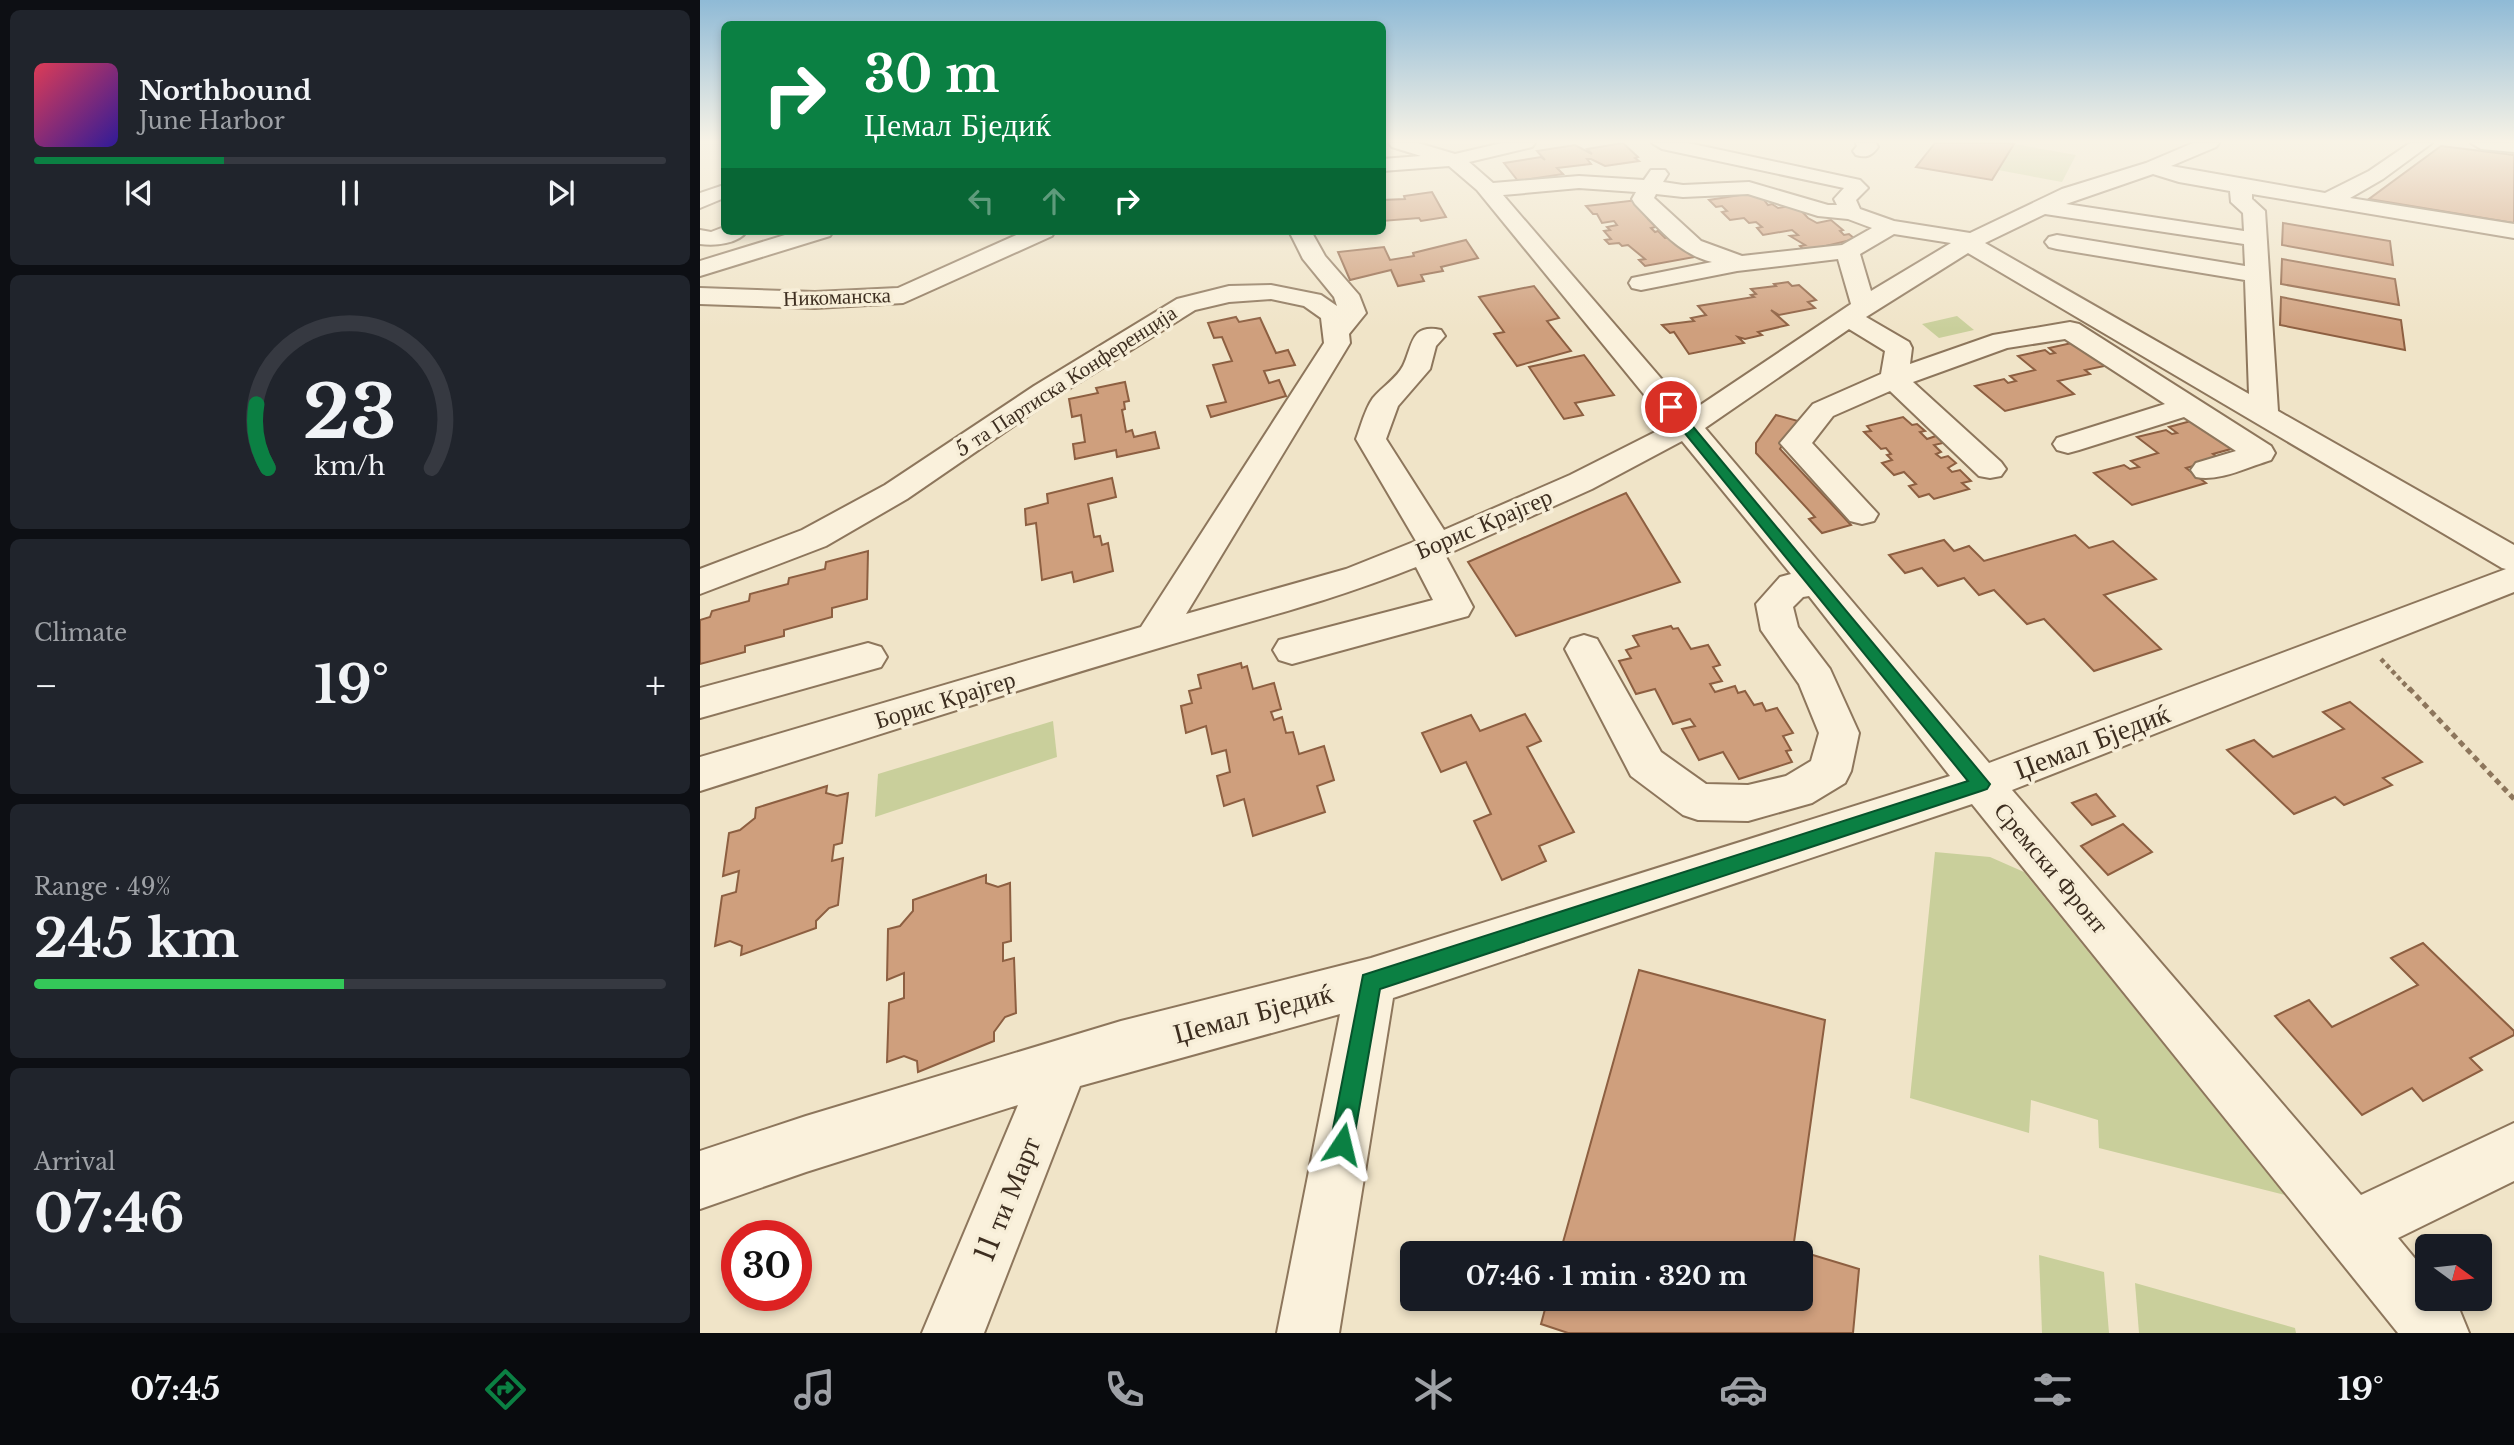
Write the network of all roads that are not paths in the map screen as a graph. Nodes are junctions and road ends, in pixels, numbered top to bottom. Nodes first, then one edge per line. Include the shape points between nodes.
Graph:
1 (1500, 205) edge
2 (1649, 205) edge
3 (1684, 205) edge
4 (1807, 205) edge
5 (2046, 205) edge
6 (2246, 205) edge
7 (2360, 205) edge
8 (1848, 206) joint
9 (2042, 207) junction
10 (1693, 212) dead end
11 (700, 218) edge
12 (700, 225) edge
13 (1881, 227) junction
14 (2514, 231) edge
15 (1719, 232) dead end
16 (724, 235) edge
17 (809, 235) edge
18 (1035, 235) edge
19 (1302, 235) edge
20 (700, 237) edge
21 (2253, 239) junction
22 (1970, 241) junction
23 (2057, 242) dead end
24 (1848, 251) junction
25 (1746, 263) junction
26 (700, 269) edge
27 (2257, 275) junction
28 (1641, 284) dead end
29 (700, 296) edge
30 (1857, 312) junction
31 (1336, 334) junction
32 (1432, 336) dead end
33 (1894, 379) junction
34 (2189, 406) junction
35 (2264, 414) junction
36 (1687, 427) junction
37 (2068, 444) dead end
38 (1990, 469) dead end
39 (2207, 470) dead end
40 (1862, 514) dead end
41 (1430, 547) junction
42 (2514, 560) edge
43 (2514, 579) edge
44 (700, 582) edge
45 (1818, 583) junction
46 (1154, 636) junction
47 (1584, 649) dead end
48 (1292, 650) dead end
49 (868, 657) dead end
50 (700, 703) edge
51 (700, 774) edge
52 (1981, 784) junction
53 (1371, 982) junction
54 (1061, 1066) junction
55 (2514, 1151) edge
56 (700, 1180) edge
57 (2352, 1230) junction
58 (953, 1333) edge
59 (1308, 1333) edge
60 (2438, 1333) edge

1 - 36 street, Сремски Фронт
2 - 25 street via 1701,250
3 - 10 street
4 - 8 street via 1826,211
5 - 9 street, Борис Крајгер
6 - 21 street via 2254,211
7 - 14 street
8 - 13 street
9 - 21 street
9 - 22 street, Борис Крајгер
11 - 12 street via 712,220
13 - 22 street
13 - 24 street
15 - 25 street
16 - 20 street
17 - 26 street
18 - 29 street, Никоманска via 903,295 815,300
19 - 31 street via 1315,259 1346,295 1353,313
21 - 27 street
22 - 30 street, Борис Крајгер
22 - 35 street
23 - 27 street
24 - 25 street
24 - 30 street via 1861,300
25 - 28 street
27 - 35 street
30 - 33 street via 1899,348
30 - 36 street, Борис Крајгер
31 - 44 street, 5 та Партиска Конференција via 1334,315 1312,300 1271,292 1229,294 1186,304 896,492 814,538
31 - 46 street via 1337,343
32 - 41 street via 1423,343 1416,369 1384,404 1371,439
33 - 34 street via 2002,341 2070,330
33 - 38 street
33 - 40 street via 1822,411 1795,443
34 - 37 street
34 - 39 street via 2260,453
35 - 42 street
36 - 41 street, Борис Крајгер via 1581,482
36 - 45 street, Сремски Фронт
41 - 46 street, Борис Крајгер via 1358,577
41 - 48 street via 1455,607
43 - 52 street, Џемал Бједиќ
45 - 47 street via 1793,586 1774,604 1780,630 1816,679 1839,733 1829,771 1797,791 1748,803 1698,802 1646,764
45 - 52 street, Сремски Фронт
46 - 51 street, Борис Крајгер
49 - 50 street
52 - 53 street, Џемал Бједиќ
52 - 57 street, Сремски Фронт
53 - 54 street, Џемал Бједиќ
53 - 59 street
54 - 56 street, Џемал Бједиќ
54 - 58 street, 11 ти Март
55 - 57 street
57 - 60 street, Сремски Фронт

